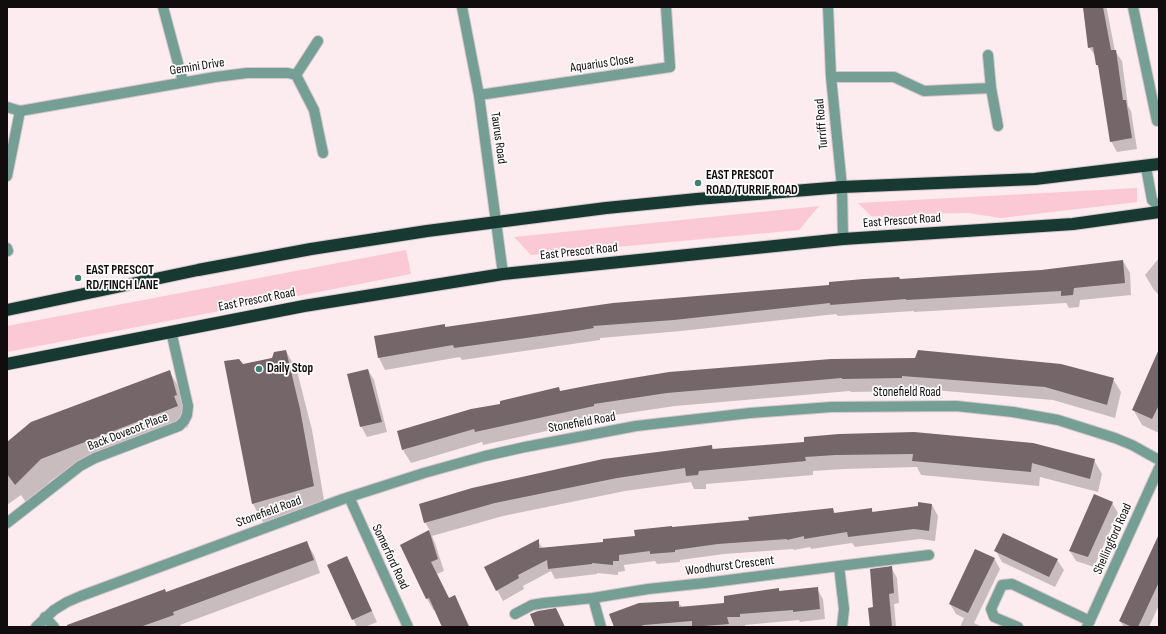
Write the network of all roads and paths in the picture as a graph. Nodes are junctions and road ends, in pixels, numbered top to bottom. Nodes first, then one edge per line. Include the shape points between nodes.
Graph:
1 (163, 7) edge
2 (462, 7) edge
3 (666, 7) edge
4 (828, 7) edge
5 (1133, 7) edge
6 (318, 41) dead end
7 (988, 55) dead end
8 (296, 75) junction
9 (831, 78) junction
10 (183, 82) junction
11 (991, 88) junction
12 (479, 95) junction
13 (7, 107) edge
14 (20, 111) junction
15 (1156, 121) dead end
16 (998, 126) dead end
17 (323, 153) dead end
18 (1159, 164) edge
19 (1146, 167) junction
20 (7, 176) edge
21 (842, 187) junction
22 (1159, 207) edge
23 (1159, 212) edge
24 (496, 223) junction
25 (843, 239) junction
26 (503, 274) junction
27 (7, 310) edge
28 (171, 331) junction
29 (7, 364) edge
30 (1159, 460) edge
31 (1159, 468) edge
32 (349, 497) junction
33 (7, 523) edge
34 (929, 555) dead end
35 (839, 566) junction
36 (593, 598) junction
37 (515, 614) dead end
38 (45, 617) junction
39 (1088, 624) edge
40 (36, 627) edge
41 (54, 627) edge
42 (408, 627) edge
43 (601, 627) edge
44 (842, 627) edge
45 (1018, 627) edge

1 - 10 street
2 - 12 street, Taurus Road
3 - 12 street, Aquarius Close via 670,67
4 - 9 street, Turriff Road
5 - 15 street
6 - 8 street
7 - 11 street
8 - 10 street, Gemini Drive via 247,73
8 - 17 street via 314,110
9 - 11 street via 894,77 924,91
9 - 21 street, Turriff Road
10 - 14 street, Gemini Drive
11 - 16 street
12 - 24 street, Taurus Road
13 - 14 street, Gemini Drive
14 - 20 street
18 - 19 highway
19 - 21 highway via 1035,179
19 - 22 street via 1152,200
21 - 24 highway via 606,208
21 - 25 street, Turriff Road
23 - 25 highway, East Prescot Road via 1073,224
24 - 26 street, Taurus Road
24 - 27 highway via 311,249
25 - 26 highway, East Prescot Road
26 - 28 highway, East Prescot Road via 304,306
28 - 29 highway, East Prescot Road
28 - 33 street, Back Dovecot Place via 188,406 184,421 179,426 114,450 80,466
30 - 32 street, Stonefield Road via 1132,445 1098,432 1058,420 1012,412 950,406 831,407 713,416 605,431 453,464
31 - 39 street, Shellingford Road
32 - 38 street, Stonefield Road via 81,596
32 - 42 street, Somerford Road
34 - 35 street, Woodhurst Crescent
35 - 36 street, Woodhurst Crescent
35 - 44 street via 844,609
36 - 37 street, Woodhurst Crescent via 544,603
36 - 43 street
38 - 40 street, Stonefield Road
38 - 41 street
39 - 45 street, Shellingford Road via 1012,584 1002,585 991,609 994,617

